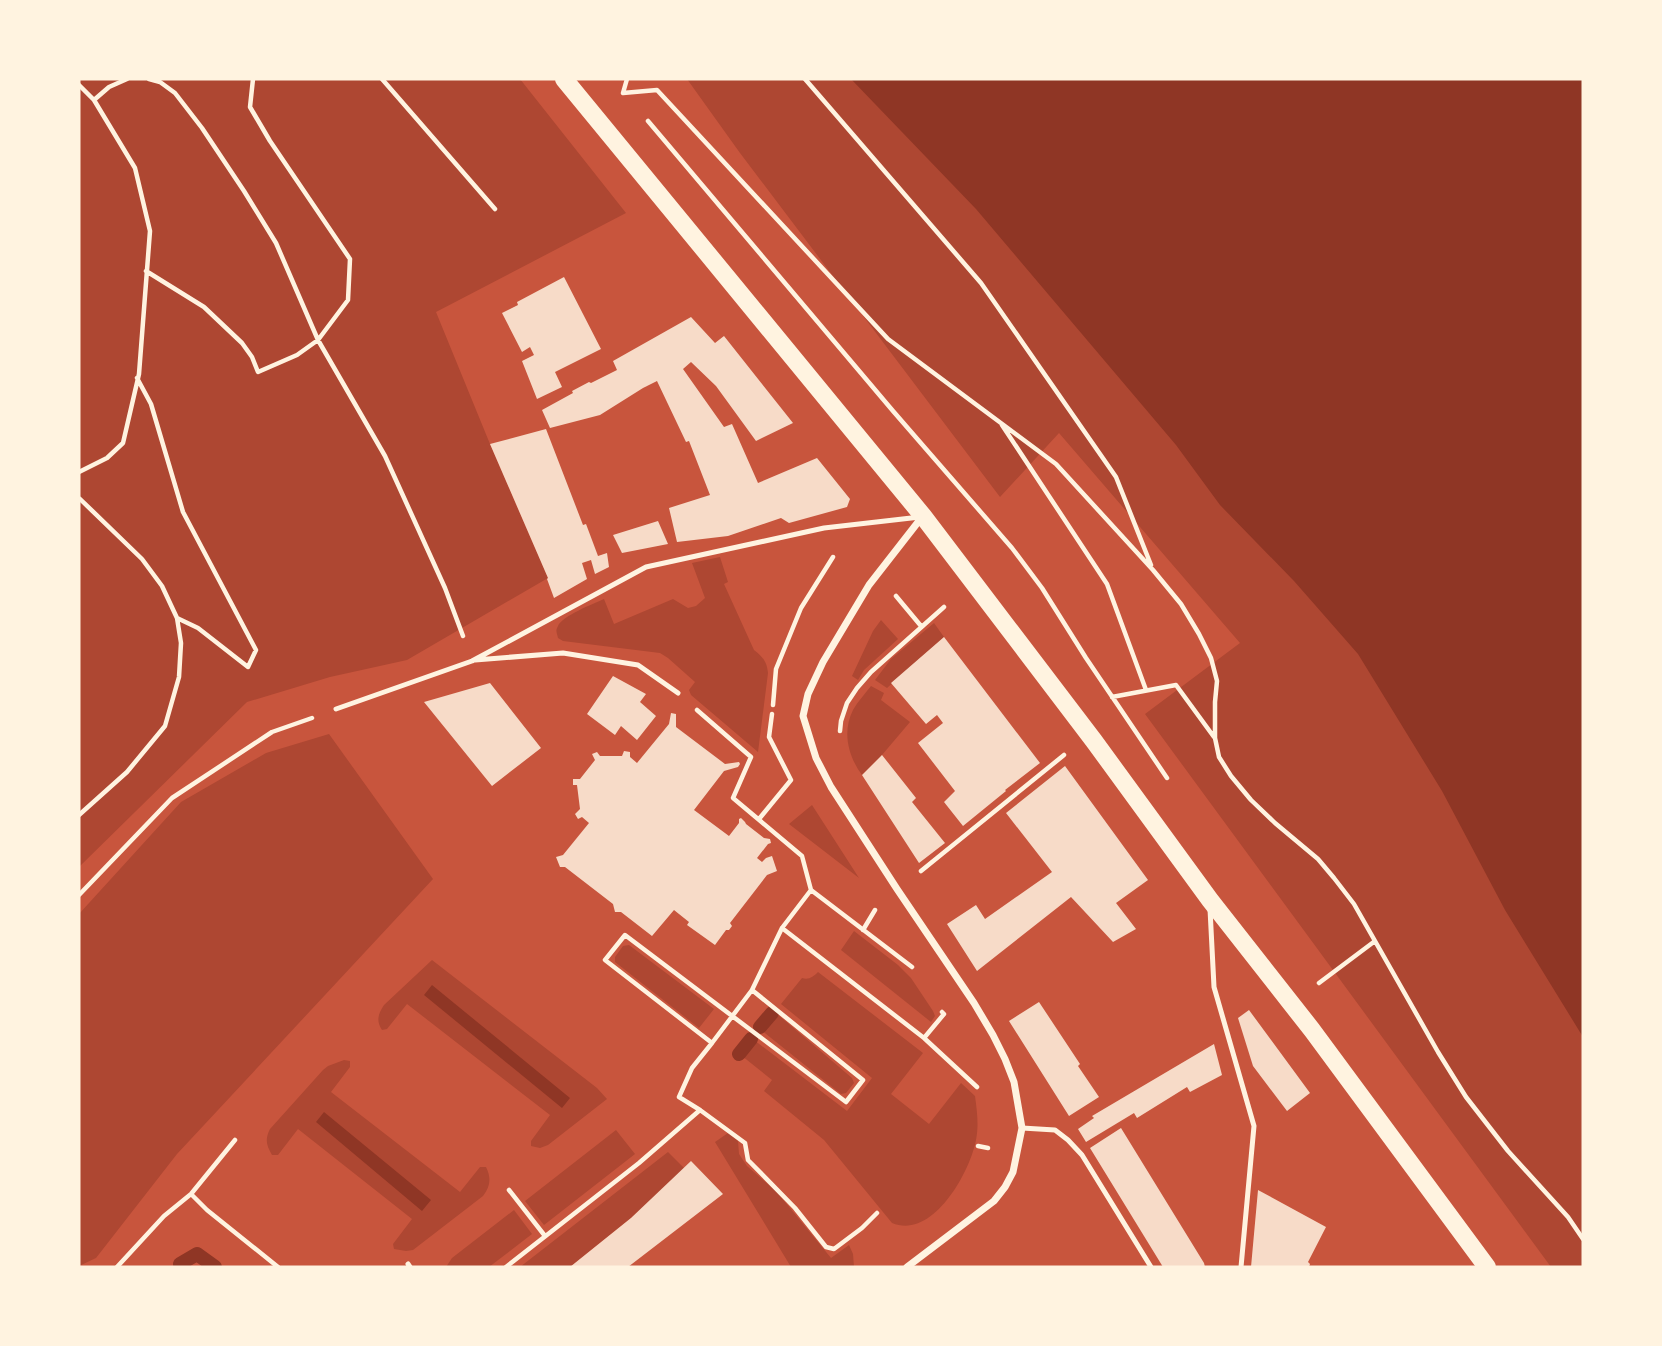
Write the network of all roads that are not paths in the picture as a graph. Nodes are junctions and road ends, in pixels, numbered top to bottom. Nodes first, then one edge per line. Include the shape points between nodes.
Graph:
1 (564, 79) edge
2 (923, 516) junction
3 (472, 661) junction
4 (678, 694) road end
5 (336, 709) road end
6 (1210, 900) junction
7 (1023, 1128) junction
8 (907, 1267) edge
9 (1151, 1267) edge
10 (1241, 1267) edge
11 (1487, 1267) edge

1 - 2 main road
2 - 3 lane via 824,528 646,567
2 - 6 main road
2 - 7 street via 869,584 823,662 807,694 803,716 816,758 831,786 993,1035 1014,1082
3 - 4 lane via 576,654 638,665
3 - 5 lane
6 - 10 lane via 1214,987 1254,1126
6 - 11 main road
7 - 8 street via 1005,1187
7 - 9 lane via 1055,1130 1082,1155

